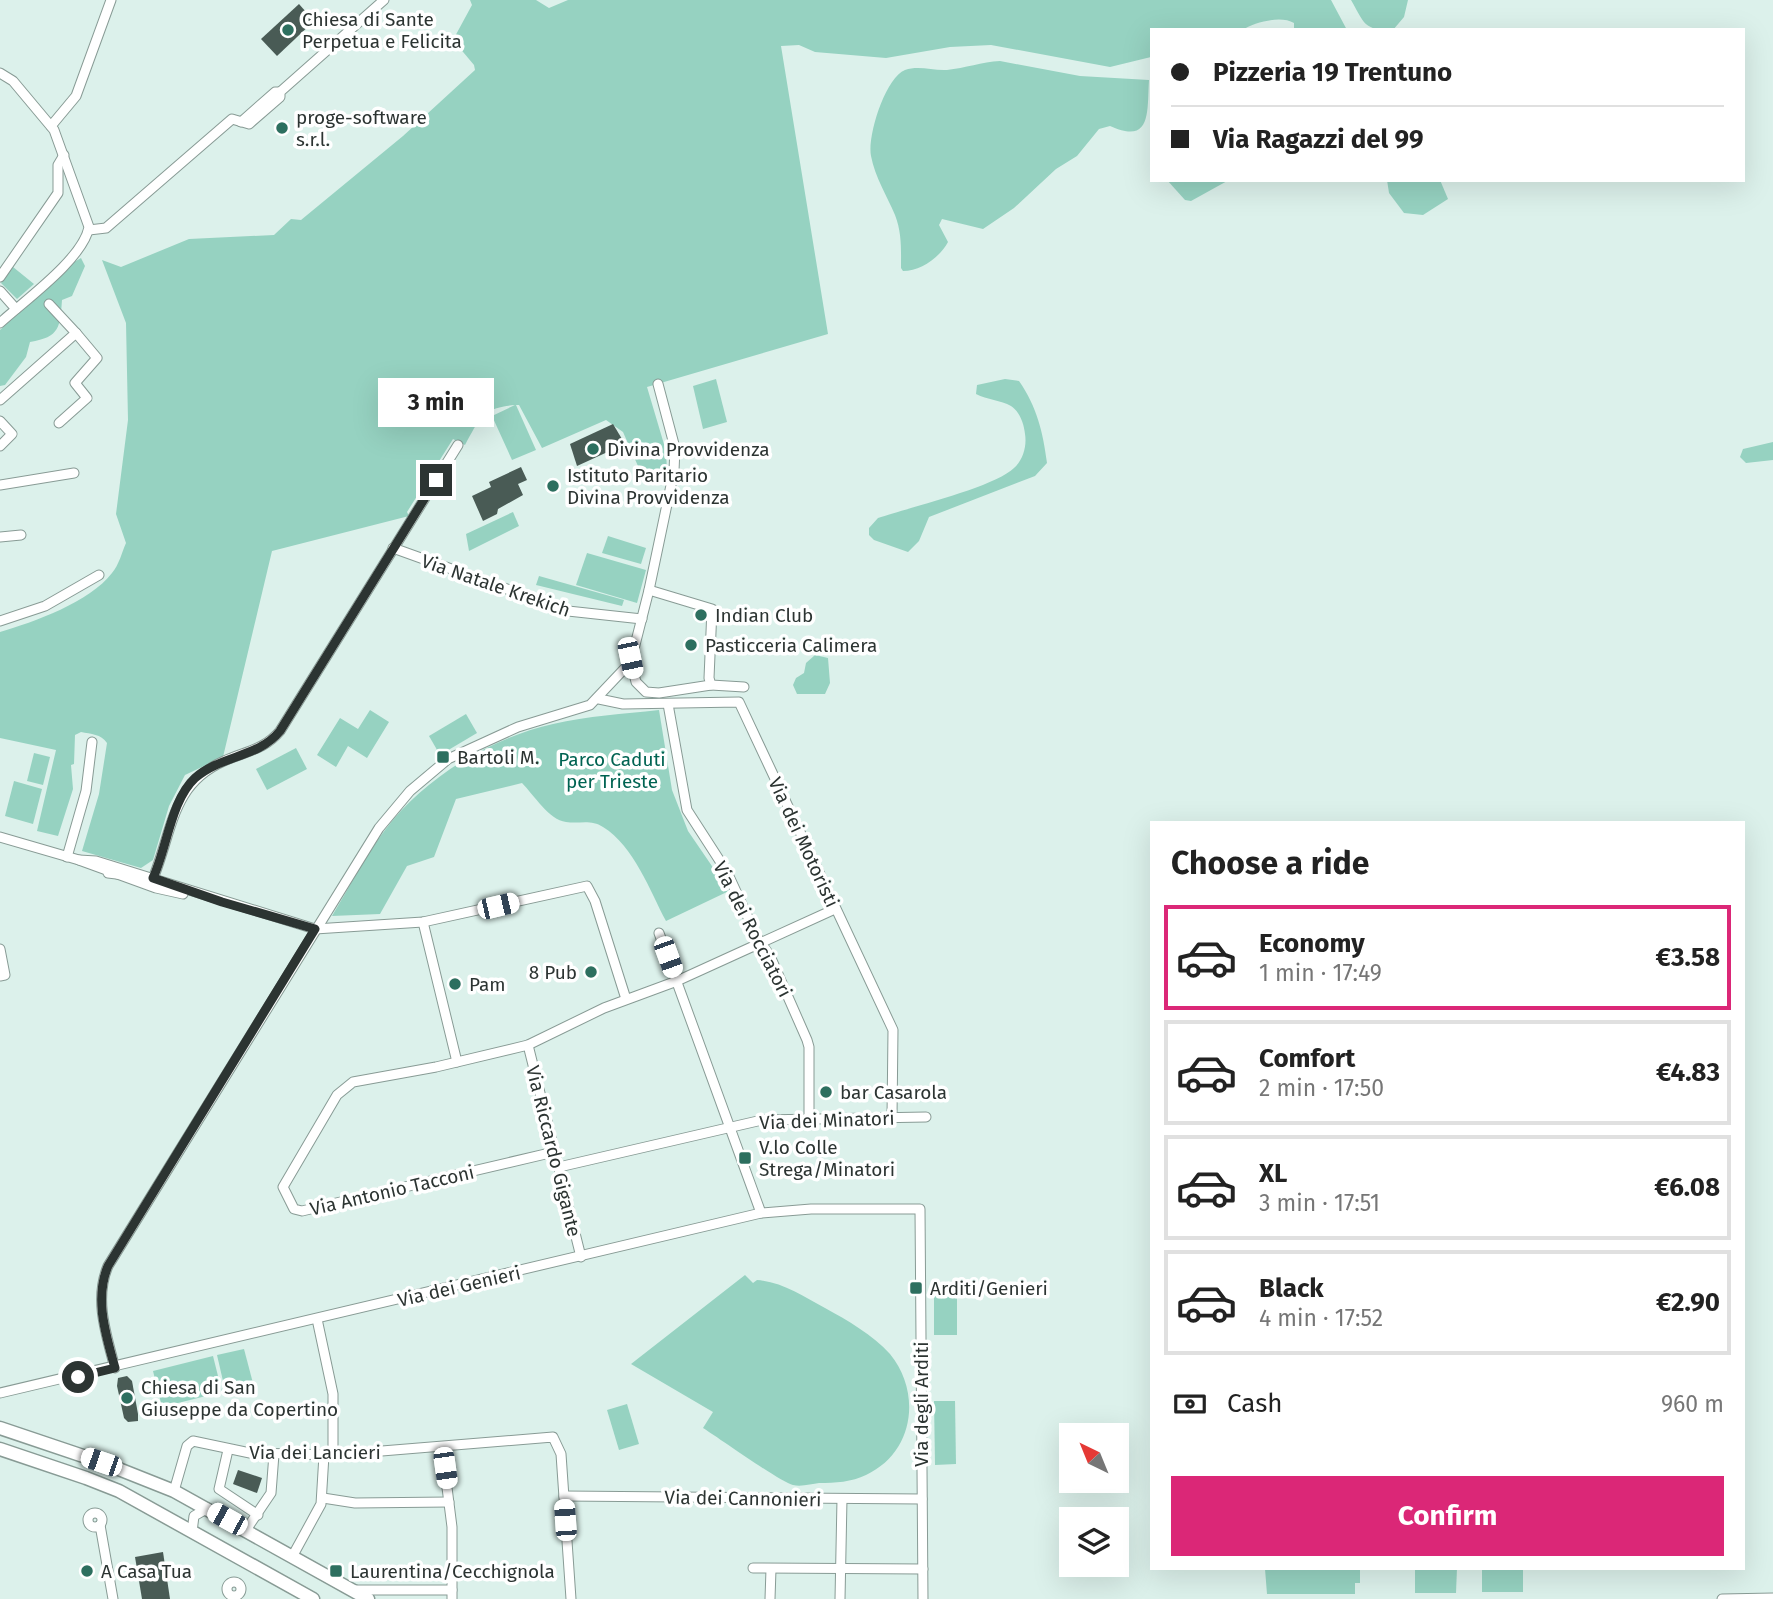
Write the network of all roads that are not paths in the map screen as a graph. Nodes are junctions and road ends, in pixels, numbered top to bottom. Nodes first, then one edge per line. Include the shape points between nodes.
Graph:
1 (111, 0) edge
2 (384, 0) edge
3 (0, 73) edge
4 (51, 126) junction
5 (64, 155) junction
6 (89, 230) junction
7 (0, 278) edge
8 (0, 291) edge
9 (49, 304) dead end
10 (16, 309) junction
11 (0, 323) edge
12 (76, 333) junction
13 (658, 384) dead end
14 (0, 400) edge
15 (0, 421) edge
16 (59, 423) dead end
17 (458, 445) dead end
18 (0, 446) edge
19 (74, 473) dead end
20 (0, 485) edge
21 (21, 535) dead end
22 (0, 537) edge
23 (393, 548) junction
24 (99, 575) dead end
25 (649, 590) junction
26 (642, 619) junction
27 (0, 621) edge
28 (630, 658) junction
29 (711, 685) junction
30 (744, 687) dead end
31 (599, 699) junction
32 (668, 704) junction
33 (92, 742) dead end
34 (0, 837) edge
35 (67, 857) junction
36 (79, 860) junction
37 (108, 873) junction
38 (153, 878) junction
39 (192, 892) junction
40 (835, 909) junction
41 (422, 922) junction
42 (315, 929) junction
43 (659, 933) dead end
44 (762, 942) junction
45 (0, 949) edge
46 (3, 976) edge
47 (677, 981) junction
48 (626, 999) junction
49 (528, 1045) junction
50 (457, 1062) junction
51 (892, 1117) junction
52 (926, 1117) dead end
53 (809, 1118) junction
54 (729, 1128) junction
55 (554, 1152) junction
56 (559, 1167) junction
57 (920, 1209) joint
58 (761, 1213) junction
59 (581, 1257) junction
60 (317, 1319) junction
61 (115, 1368) junction
62 (0, 1394) edge
63 (0, 1428) edge
64 (442, 1448) junction
65 (0, 1449) edge
66 (228, 1450) junction
67 (274, 1454) junction
68 (328, 1455) junction
69 (23, 1456) junction
70 (0, 1457) edge
71 (174, 1491) junction
72 (564, 1496) junction
73 (323, 1498) junction
74 (842, 1499) junction
75 (922, 1499) junction
76 (449, 1502) junction
77 (208, 1508) junction
78 (258, 1515) junction
79 (100, 1525) dead end
80 (246, 1530) junction
81 (192, 1532) junction
82 (292, 1557) junction
83 (753, 1568) dead end
84 (771, 1569) junction
85 (841, 1569) junction
86 (923, 1569) junction
87 (352, 1590) junction
88 (452, 1594) edge
89 (1773, 1598) edge
90 (113, 1599) edge
91 (313, 1599) edge
92 (368, 1599) edge
93 (571, 1599) edge
94 (770, 1599) edge
95 (840, 1599) edge
96 (923, 1599) edge
97 (1722, 1599) edge

1 - 4 street via 76,96
2 - 6 street via 241,122 232,119 107,227
3 - 4 street via 13,81
4 - 5 street
5 - 6 street
5 - 7 street via 58,165 58,193
6 - 10 street via 65,264
8 - 10 street
9 - 12 street
10 - 11 street
12 - 14 street
12 - 16 street via 97,358 75,383 87,398
13 - 25 street via 675,448 674,471
15 - 18 street via 12,434
17 - 23 street
19 - 20 street
21 - 22 street
23 - 26 street, Via Natale Krekich via 568,611
23 - 38 street via 275,737 257,750 211,767 189,784
24 - 27 street via 45,606
25 - 26 street
25 - 29 street via 712,609
26 - 28 street
28 - 29 street via 636,682 646,692
28 - 31 street
29 - 30 street
31 - 32 street, Via dei Motoristi
31 - 42 street via 507,731 441,764 384,821
32 - 40 street, Via dei Motoristi via 739,702
32 - 44 street, Via dei Rocciatori via 687,810 727,872
33 - 35 street via 86,791
34 - 35 street
35 - 36 street
36 - 37 street
36 - 38 street
37 - 38 street
37 - 39 street via 156,888
38 - 39 street
39 - 42 street
40 - 44 street
40 - 51 street, Via dei Motoristi via 893,1030
41 - 42 street
41 - 48 street via 587,886
41 - 50 street
42 - 61 street via 108,1266 100,1303
43 - 47 street
44 - 47 street
44 - 53 street, Via dei Rocciatori via 809,1047
45 - 46 street
47 - 48 street
47 - 54 street
48 - 49 street
49 - 50 street
49 - 55 street, Via Riccardo Gigante
50 - 55 street, Via Antonio Tacconi via 353,1082 337,1095 285,1181 284,1189 295,1209 304,1211
51 - 52 street, Via dei Minatori
51 - 53 street, Via dei Minatori
53 - 54 street, Via dei Minatori via 762,1120
54 - 56 street, Via dei Minatori
54 - 58 street
55 - 56 street, Via Riccardo Gigante
56 - 59 street, Via Riccardo Gigante
57 - 58 street, Via dei Genieri
57 - 75 street, Via degli Arditi
58 - 59 street, Via dei Genieri
59 - 60 street, Via dei Genieri
60 - 61 street, Via dei Genieri
60 - 68 street via 332,1388
61 - 62 street, Via dei Genieri
63 - 71 main road
64 - 68 street, Via dei Lancieri
64 - 72 street, Via dei Lancieri via 553,1437 561,1454
64 - 76 street
65 - 69 main road
66 - 67 street, Via dei Lancieri
66 - 71 street, Via dei Lancieri via 189,1442
66 - 78 street via 219,1489
67 - 68 street, Via dei Lancieri
67 - 78 street via 271,1493
68 - 73 street
69 - 70 street
69 - 81 main road via 106,1486
71 - 77 main road
72 - 74 street, Via dei Cannonieri
72 - 93 street
73 - 76 street via 355,1503
73 - 82 street
74 - 75 street, Via dei Cannonieri
74 - 85 street
75 - 86 street, Via degli Arditi
76 - 88 street
77 - 80 main road
77 - 81 street via 194,1516
78 - 80 street
79 - 90 street
80 - 82 main road
81 - 91 main road
82 - 87 main road
83 - 84 street
84 - 85 street
84 - 94 street
85 - 86 street
85 - 95 street
86 - 96 street, Via degli Arditi
87 - 88 street
87 - 92 main road
89 - 97 street

